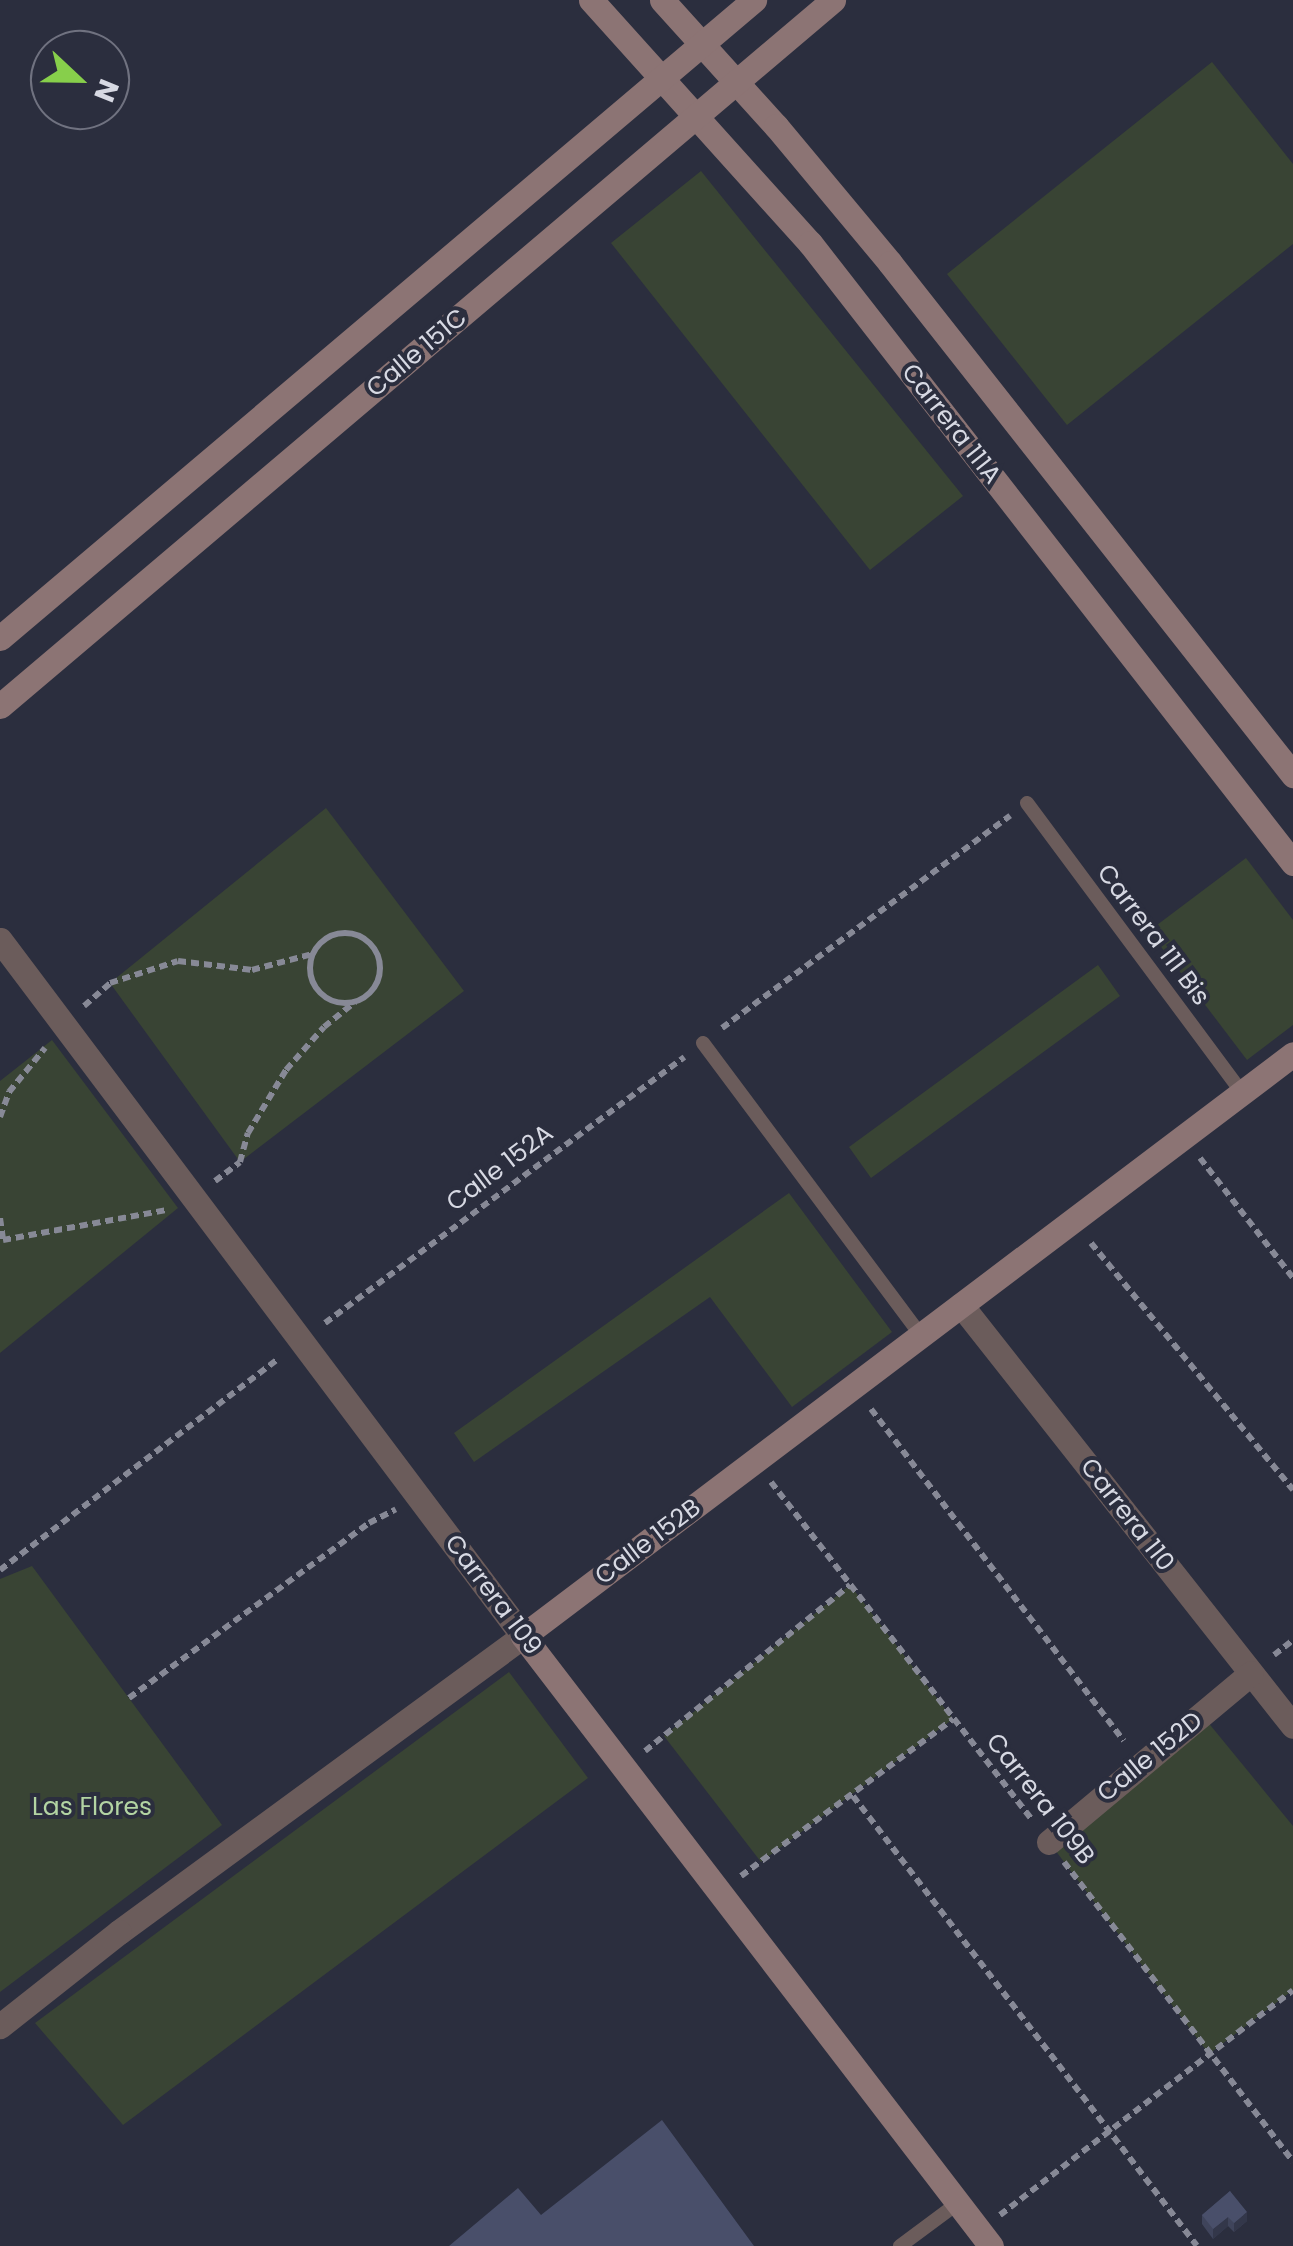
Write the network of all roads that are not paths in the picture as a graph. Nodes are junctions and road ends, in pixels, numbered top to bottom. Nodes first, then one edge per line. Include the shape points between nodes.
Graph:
1 (590, 0) edge
2 (662, 0) edge
3 (754, 0) edge
4 (833, 0) edge
5 (702, 44) junction
6 (662, 78) junction
7 (736, 82) junction
8 (698, 116) junction
9 (0, 638) edge
10 (0, 706) edge
11 (1293, 775) edge
12 (1027, 803) road end
13 (1293, 863) edge
14 (0, 940) edge
15 (703, 1042) road end
16 (1293, 1054) edge
17 (1242, 1093) junction
18 (961, 1305) junction
19 (921, 1336) junction
20 (523, 1636) junction
21 (1251, 1673) junction
22 (1293, 1726) edge
23 (1049, 1842) road end
24 (0, 2026) edge
25 (958, 2203) junction
26 (985, 2238) edge
27 (900, 2246) edge

1 - 6 street, Carrera 111A
2 - 5 street, Carrera 111A
3 - 5 street, Calle 151C
4 - 7 street, Calle 151C
5 - 6 street, Calle 151C
5 - 7 street, Carrera 111A
6 - 8 street, Carrera 111A
6 - 9 street, Calle 151C
7 - 8 street, Calle 151C
7 - 11 street, Carrera 111A via 890,264
8 - 10 street, Calle 151C
8 - 13 street, Carrera 111A via 810,243
12 - 17 lane, Carrera 111 Bis
14 - 20 street, Carrera 109
15 - 19 lane
16 - 17 street, Calle 152B
17 - 18 street, Calle 152B
18 - 19 street, Calle 152B
18 - 21 street, Carrera 110
19 - 20 street, Calle 152B
20 - 24 street, Calle 152B
20 - 25 street, Carrera 109
21 - 22 street, Carrera 110
21 - 23 street, Calle 152D
25 - 26 street, Carrera 109
25 - 27 lane

